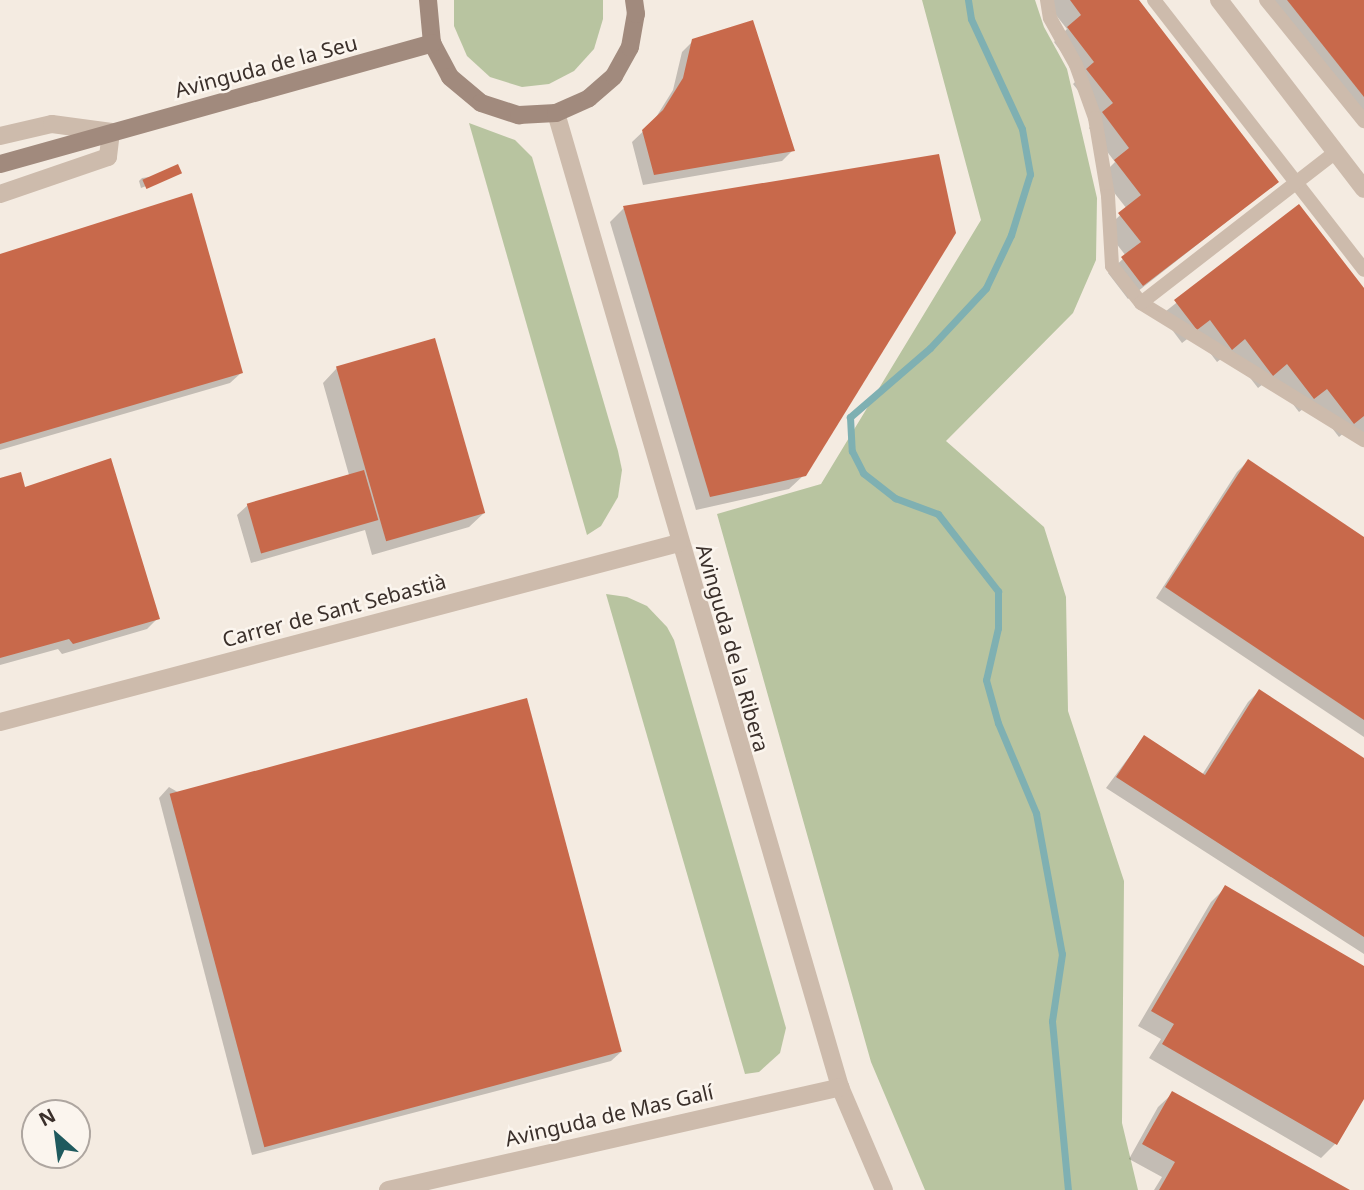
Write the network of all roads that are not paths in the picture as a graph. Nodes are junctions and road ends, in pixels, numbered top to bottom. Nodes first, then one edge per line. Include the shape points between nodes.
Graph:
1 (428, 0) edge
2 (634, 0) edge
3 (1047, 0) edge
4 (1154, 0) edge
5 (1219, 0) edge
6 (1266, 0) edge
7 (432, 43) junction
8 (556, 113) junction
9 (1364, 121) edge
10 (111, 132) junction
11 (0, 135) edge
12 (1336, 152) junction
13 (0, 164) edge
14 (1295, 182) junction
15 (1364, 189) edge
16 (0, 194) edge
17 (1364, 270) edge
18 (1141, 303) junction
19 (1364, 440) edge
20 (679, 543) junction
21 (0, 722) edge
22 (840, 1087) junction
23 (388, 1190) edge
24 (884, 1190) edge

1 - 7 street
2 - 8 street via 629,47 614,75 589,98
3 - 18 lane via 1050,18 1076,65 1095,118 1108,196 1112,266
4 - 14 lane
5 - 12 street
6 - 9 lane
7 - 8 street via 450,78 481,103 519,115
7 - 10 street, Avinguda de la Seu
8 - 20 street, Avinguda de la Ribera
10 - 11 street, Avinguda de la Seu via 52,124
10 - 13 street, Avinguda de la Seu
10 - 16 street via 108,157
12 - 14 lane
12 - 15 street
14 - 17 lane
14 - 18 lane
18 - 19 lane
20 - 21 street, Carrer de Sant Sebastià
20 - 22 street, Avinguda de la Ribera
22 - 23 street, Avinguda de Mas Galí
22 - 24 street, Avinguda de la Ribera

